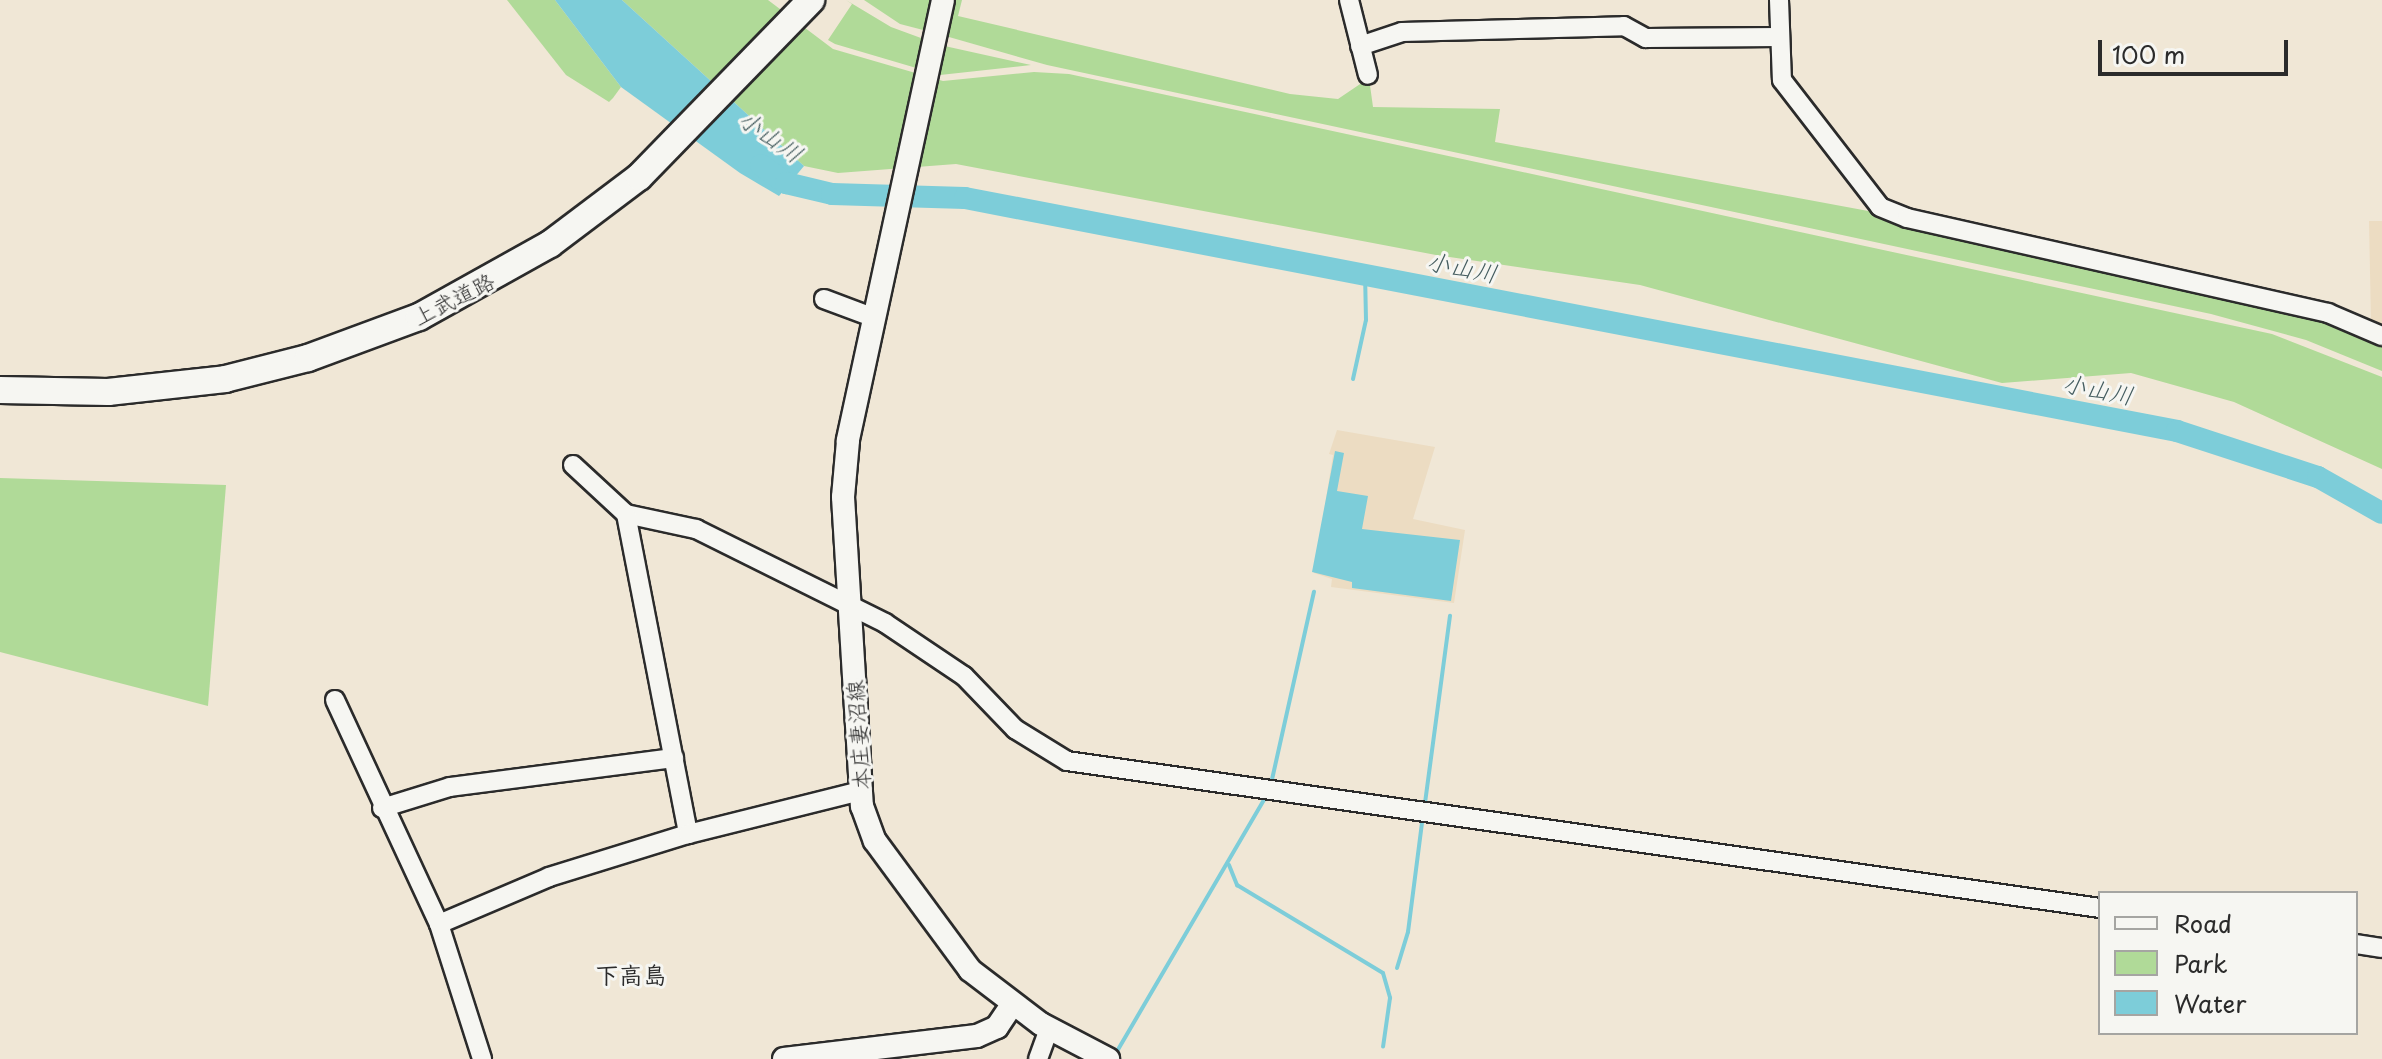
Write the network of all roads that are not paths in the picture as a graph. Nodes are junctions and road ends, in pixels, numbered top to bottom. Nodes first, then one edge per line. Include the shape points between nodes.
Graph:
1 (811, 0) edge
2 (943, 0) edge
3 (1349, 0) edge
4 (1779, 0) edge
5 (1779, 37) junction
6 (1360, 46) junction
7 (1368, 75) dead end
8 (824, 299) dead end
9 (874, 311) junction
10 (2382, 336) edge
11 (0, 390) edge
12 (573, 465) dead end
13 (626, 514) junction
14 (849, 604) junction
15 (335, 700) dead end
16 (674, 758) junction
17 (860, 791) junction
18 (382, 808) junction
19 (688, 834) junction
20 (2098, 908) edge
21 (439, 924) junction
22 (2358, 944) edge
23 (2382, 948) edge
24 (1012, 1005) junction
25 (1049, 1029) junction
26 (795, 1058) edge
27 (482, 1059) edge
28 (1038, 1059) edge
29 (1108, 1059) edge

1 - 11 highway, 上武道路 via 681,140 639,177 550,244 432,311 319,354 225,379 108,392
2 - 9 main road, 本庄妻沼線
3 - 6 street
4 - 5 street
5 - 6 street via 1646,38 1624,26 1402,32
5 - 10 street via 1780,73 1788,91 1862,189 1889,212 2328,313
6 - 7 street
8 - 9 street
9 - 14 main road, 本庄妻沼線 via 852,411 843,497
12 - 13 street
13 - 14 street via 696,529
13 - 16 street
14 - 17 main road, 本庄妻沼線
14 - 20 street via 964,676 1015,729 1059,757
15 - 18 street
16 - 18 street via 450,787
16 - 19 street
17 - 19 street
17 - 24 main road, 本庄妻沼線 via 875,841 933,925 970,970
18 - 21 street
19 - 21 street via 549,877
21 - 27 street
22 - 23 street
24 - 25 main road, 本庄妻沼線
24 - 26 main road via 997,1027 977,1036
25 - 28 street
25 - 29 main road, 本庄妻沼線

